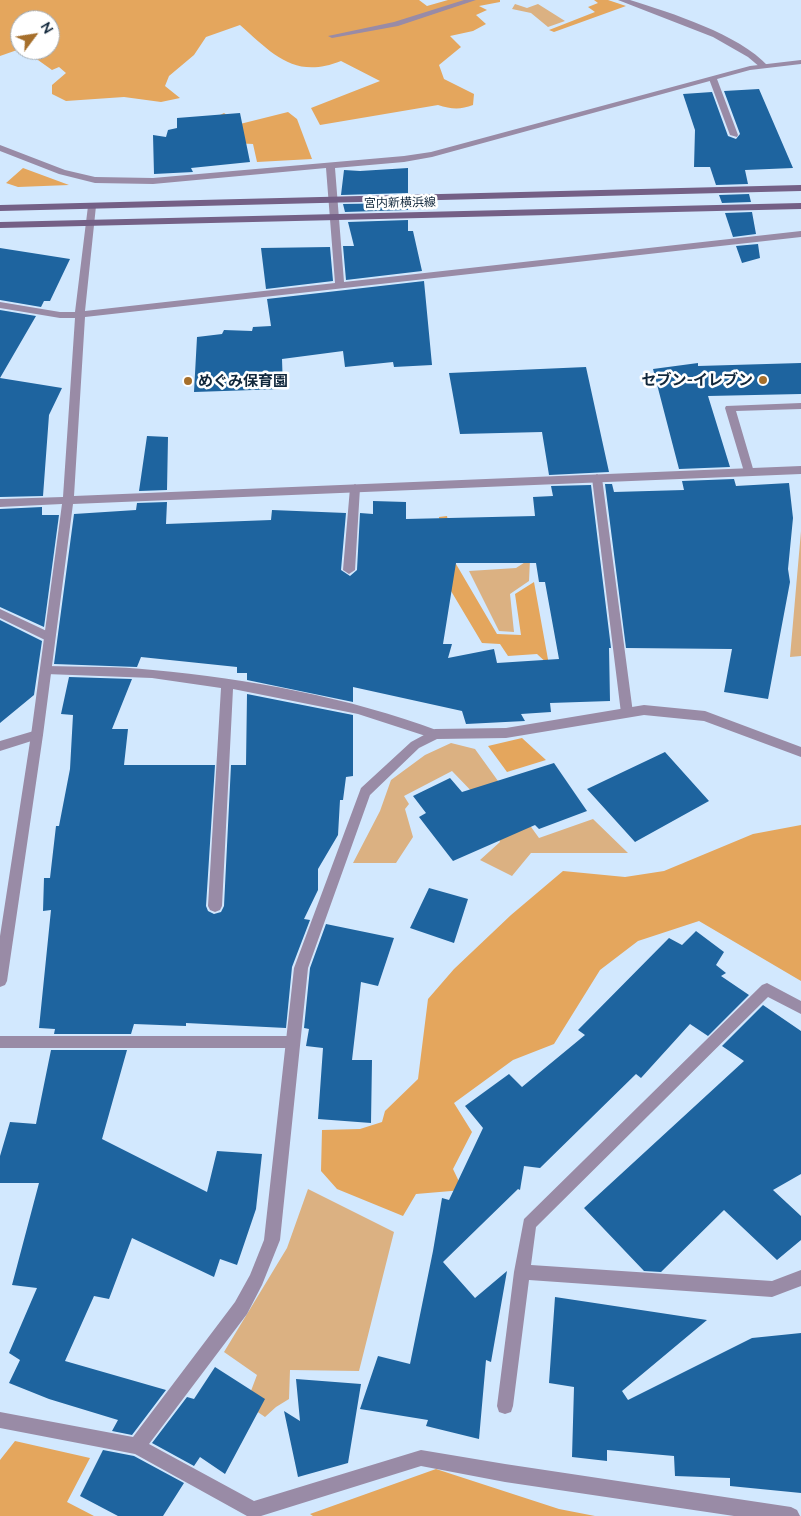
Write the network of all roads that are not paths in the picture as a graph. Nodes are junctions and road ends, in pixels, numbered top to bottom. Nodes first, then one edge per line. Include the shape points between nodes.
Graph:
1 (472, 0) edge
2 (622, 0) edge
3 (332, 36) dead end
4 (801, 62) edge
5 (764, 66) junction
6 (713, 79) junction
7 (734, 135) dead end
8 (0, 148) edge
9 (330, 166) junction
10 (801, 188) edge
11 (332, 200) junction
12 (92, 206) junction
13 (801, 206) edge
14 (0, 208) edge
15 (334, 217) junction
16 (90, 223) junction
17 (0, 226) edge
18 (801, 234) edge
19 (340, 286) junction
20 (0, 306) edge
21 (80, 315) junction
22 (801, 406) edge
23 (801, 470) edge
24 (749, 472) junction
25 (597, 478) junction
26 (355, 488) junction
27 (68, 500) junction
28 (0, 503) edge
29 (349, 570) dead end
30 (0, 613) edge
31 (49, 637) junction
32 (46, 670) junction
33 (227, 684) junction
34 (628, 713) junction
35 (435, 734) junction
36 (37, 735) junction
37 (0, 746) edge
38 (801, 752) edge
39 (214, 906) dead end
40 (0, 981) edge
41 (801, 1008) edge
42 (0, 1042) edge
43 (292, 1042) junction
44 (522, 1272) junction
45 (801, 1278) edge
46 (505, 1406) dead end
47 (0, 1420) edge
48 (137, 1446) junction
49 (791, 1516) edge

1 - 3 street via 395,24
2 - 5 street via 735,44
4 - 5 street
5 - 6 street
6 - 7 street
6 - 9 street via 432,154
8 - 9 street via 62,172 94,180 153,181
9 - 11 street
10 - 11 street, 宮内新横浜線
11 - 12 street, 宮内新横浜線
11 - 15 street
12 - 14 street, 宮内新横浜線
12 - 16 street
13 - 15 street, 宮内新横浜線
15 - 16 street, 宮内新横浜線
15 - 19 street
16 - 17 street, 宮内新横浜線
16 - 21 street
18 - 19 street
19 - 21 street
20 - 21 street
21 - 27 street
22 - 24 street via 730,408
23 - 24 street
24 - 25 street
25 - 26 street
25 - 34 street
26 - 27 street
26 - 29 street
27 - 28 street
27 - 31 street
30 - 31 street
31 - 32 street
32 - 33 street via 152,674
32 - 36 street
33 - 35 street via 328,701 398,719
33 - 39 street
34 - 35 street via 506,733
34 - 38 street via 644,710 705,716
35 - 43 street via 415,745 365,792 301,968
36 - 37 street
36 - 40 street
41 - 44 street via 767,989 529,1224
42 - 43 street
43 - 48 street via 272,1240 241,1308
44 - 45 street via 772,1289
44 - 46 street
47 - 48 street
48 - 49 street via 253,1510 421,1458

